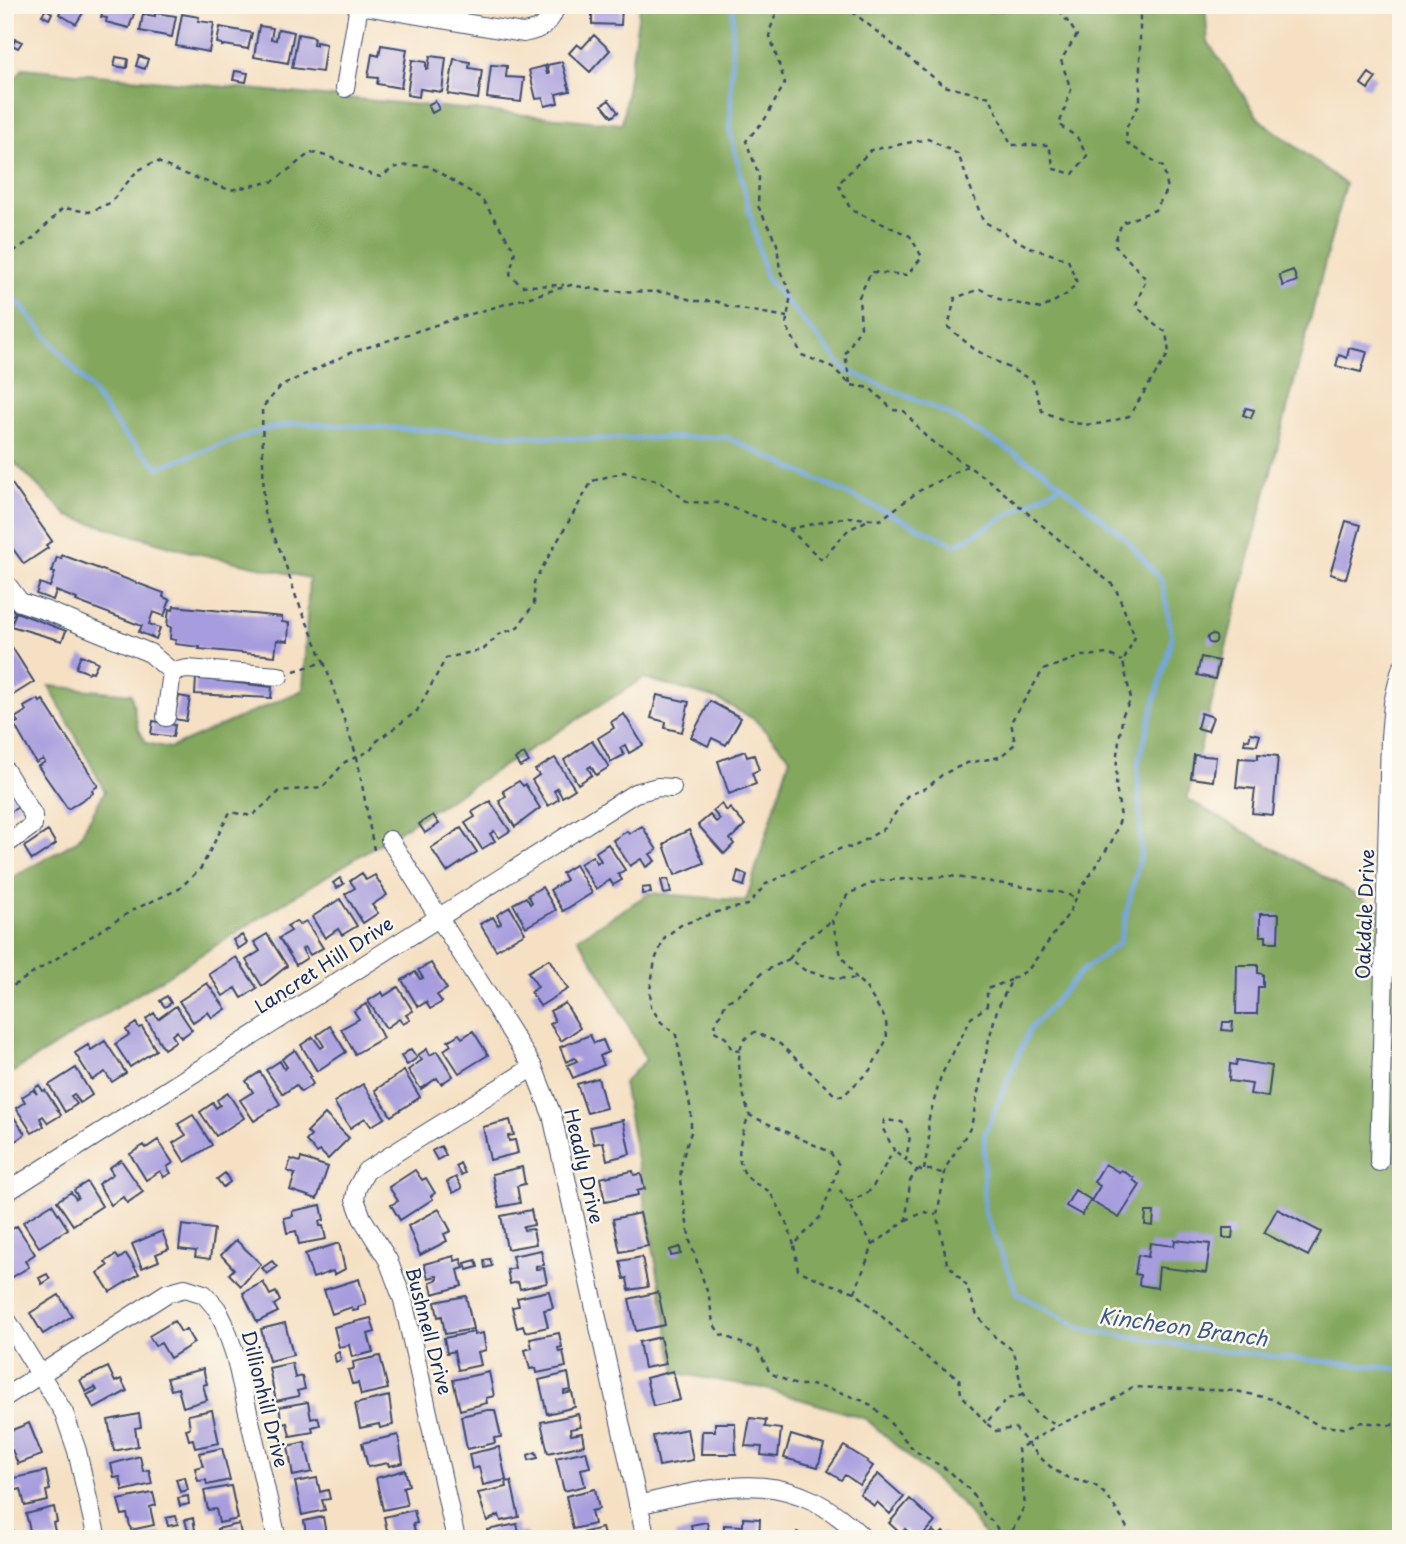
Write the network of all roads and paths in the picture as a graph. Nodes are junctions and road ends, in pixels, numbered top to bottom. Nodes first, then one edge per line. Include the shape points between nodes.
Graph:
1 (359, 5) edge
2 (556, 5) edge
3 (779, 5) edge
4 (844, 5) edge
5 (970, 5) edge
6 (1038, 5) edge
7 (1056, 5) edge
8 (1137, 5) edge
9 (345, 88) dead end
10 (5, 257) edge
11 (571, 285) junction
12 (787, 317) junction
13 (851, 385) junction
14 (967, 466) junction
15 (868, 520) junction
16 (789, 528) junction
17 (5, 582) edge
18 (324, 662) junction
19 (1123, 662) junction
20 (1401, 669) edge
21 (172, 672) junction
22 (279, 676) joint
23 (166, 717) dead end
24 (357, 757) junction
25 (5, 770) edge
26 (671, 788) dead end
27 (390, 840) dead end
28 (5, 845) edge
29 (374, 850) dead end
30 (1076, 898) junction
31 (439, 916) junction
32 (832, 921) junction
33 (789, 959) junction
34 (857, 979) junction
35 (1012, 979) junction
36 (5, 991) edge
37 (740, 1051) junction
38 (533, 1067) junction
39 (749, 1115) junction
40 (894, 1150) junction
41 (906, 1160) junction
42 (1379, 1161) dead end
43 (917, 1170) junction
44 (924, 1170) junction
45 (945, 1174) junction
46 (840, 1190) dead end
47 (5, 1193) edge
48 (849, 1203) junction
49 (937, 1215) junction
50 (906, 1220) junction
51 (794, 1245) junction
52 (873, 1245) junction
53 (855, 1292) junction
54 (5, 1317) edge
55 (42, 1374) junction
56 (1023, 1395) junction
57 (5, 1397) edge
58 (1401, 1422) edge
59 (985, 1423) junction
60 (1058, 1425) junction
61 (1027, 1443) junction
62 (638, 1505) junction
63 (97, 1539) edge
64 (277, 1539) edge
65 (456, 1539) edge
66 (646, 1539) edge
67 (864, 1539) edge
68 (1002, 1539) edge
69 (1008, 1539) edge
70 (1133, 1539) edge

1 - 2 street via 523,33 548,23
1 - 9 street
3 - 12 path via 769,33 785,83 746,141 759,176 758,205 777,244 780,271 791,294
4 - 7 path via 944,86 990,97 1011,145 1049,145 1054,169 1073,174 1087,156 1077,137 1059,125 1071,90 1061,60 1077,35
5 - 6 path via 994,12
8 - 13 path via 1140,103 1126,128 1127,144 1163,167 1168,188 1156,210 1122,223 1114,244 1146,279 1136,305 1166,332 1169,353 1129,416 1099,425 1079,424 1042,411 1033,381 974,349 948,327 956,298 980,289 999,299 1041,309 1077,284 1068,260 1027,246 983,222 958,154 928,139 871,150 838,184 851,211 910,236 922,257 907,275 871,272 859,296 862,327 845,354
10 - 11 path via 34,238 63,208 89,212 110,204 136,171 156,161 230,190 274,181 310,153 324,154 381,177 400,166 429,166 482,199 515,251 510,274 521,286
11 - 12 path via 604,291 667,292
11 - 18 path via 350,353 281,386 262,408 264,513
12 - 13 path via 786,325 802,355 832,367
13 - 14 path via 870,388 893,410 904,411 927,438
14 - 15 path via 919,491 880,520
14 - 19 path via 1115,587 1136,637
15 - 16 path via 848,517
15 - 16 path via 848,530 822,560
16 - 24 path via 720,503 688,502 660,481 624,472 592,481 534,582 534,604 517,628 499,634 484,649 446,658 417,711
17 - 21 street via 20,602 150,653
18 - 22 path
18 - 24 path
19 - 30 path via 1131,699 1123,714 1117,754 1121,817 1112,841
19 - 68 path via 1108,654 1082,656 1043,670 1011,722 1014,744 1000,757 967,763 943,774 928,787 906,796 885,828 852,848 844,847 766,884 748,905 681,925 665,937 650,990 650,1007 676,1035 681,1057 691,1132 680,1180 690,1241 720,1334 758,1350 770,1373 796,1385 834,1390 866,1402 915,1451 948,1470 971,1491
20 - 42 street, Oakdale Drive via 1390,737
21 - 22 street via 187,668
21 - 23 street
24 - 29 path
24 - 36 path via 345,762 323,787 280,791 252,816 230,812 201,868 179,889 133,910
25 - 28 street via 33,815 33,825
26 - 31 street, Lancret Hill Drive via 658,786 635,793
27 - 31 street, Headly Drive
30 - 32 path via 950,876 877,881 848,894
30 - 35 path via 1028,970
31 - 38 street, Headly Drive
31 - 47 street, Lancret Hill Drive
32 - 33 path via 802,942
32 - 34 path via 841,955
33 - 34 path via 806,971
33 - 37 path via 763,972 726,1002 713,1030 726,1038 732,1050
34 - 37 path via 886,1020 887,1039 870,1070 844,1096 836,1096 780,1044 755,1032 745,1039
35 - 44 path via 987,989 987,1006 971,1018 941,1076 928,1122
35 - 45 path via 989,1039 971,1127
37 - 39 path via 740,1083
38 - 62 street, Headly Drive via 552,1115
38 - 65 street, Bushnell Drive via 366,1171 356,1188 358,1209 388,1261 403,1300
39 - 51 path via 739,1162 750,1180 768,1191
39 - 51 path via 830,1152 839,1165 821,1216
40 - 41 path
40 - 41 path via 883,1129 884,1120 902,1122 910,1136
40 - 48 path via 871,1190
41 - 43 path
43 - 44 path
43 - 50 path via 910,1181
44 - 45 path
45 - 49 path
46 - 48 path
48 - 52 path
49 - 50 path via 925,1212
49 - 56 path via 947,1263 966,1285 977,1315 1014,1351
50 - 52 path
51 - 53 path via 798,1269
52 - 53 path
53 - 59 path via 931,1361 959,1378 961,1394
54 - 55 street
55 - 57 street, Dillionhill Drive
55 - 63 street via 70,1431
55 - 64 street, Dillionhill Drive via 167,1293 185,1288 204,1294 217,1309 235,1355
56 - 59 path via 1007,1399
56 - 60 path via 1036,1414
58 - 60 path via 1361,1422 1343,1429 1320,1426 1272,1399 1236,1391 1133,1387
59 - 61 path via 996,1431 1015,1428
60 - 61 path
61 - 69 path via 1018,1449 1025,1505
61 - 70 path via 1064,1476 1094,1485 1114,1506
62 - 66 street, Headly Drive
62 - 67 street via 720,1487 764,1486 821,1503

